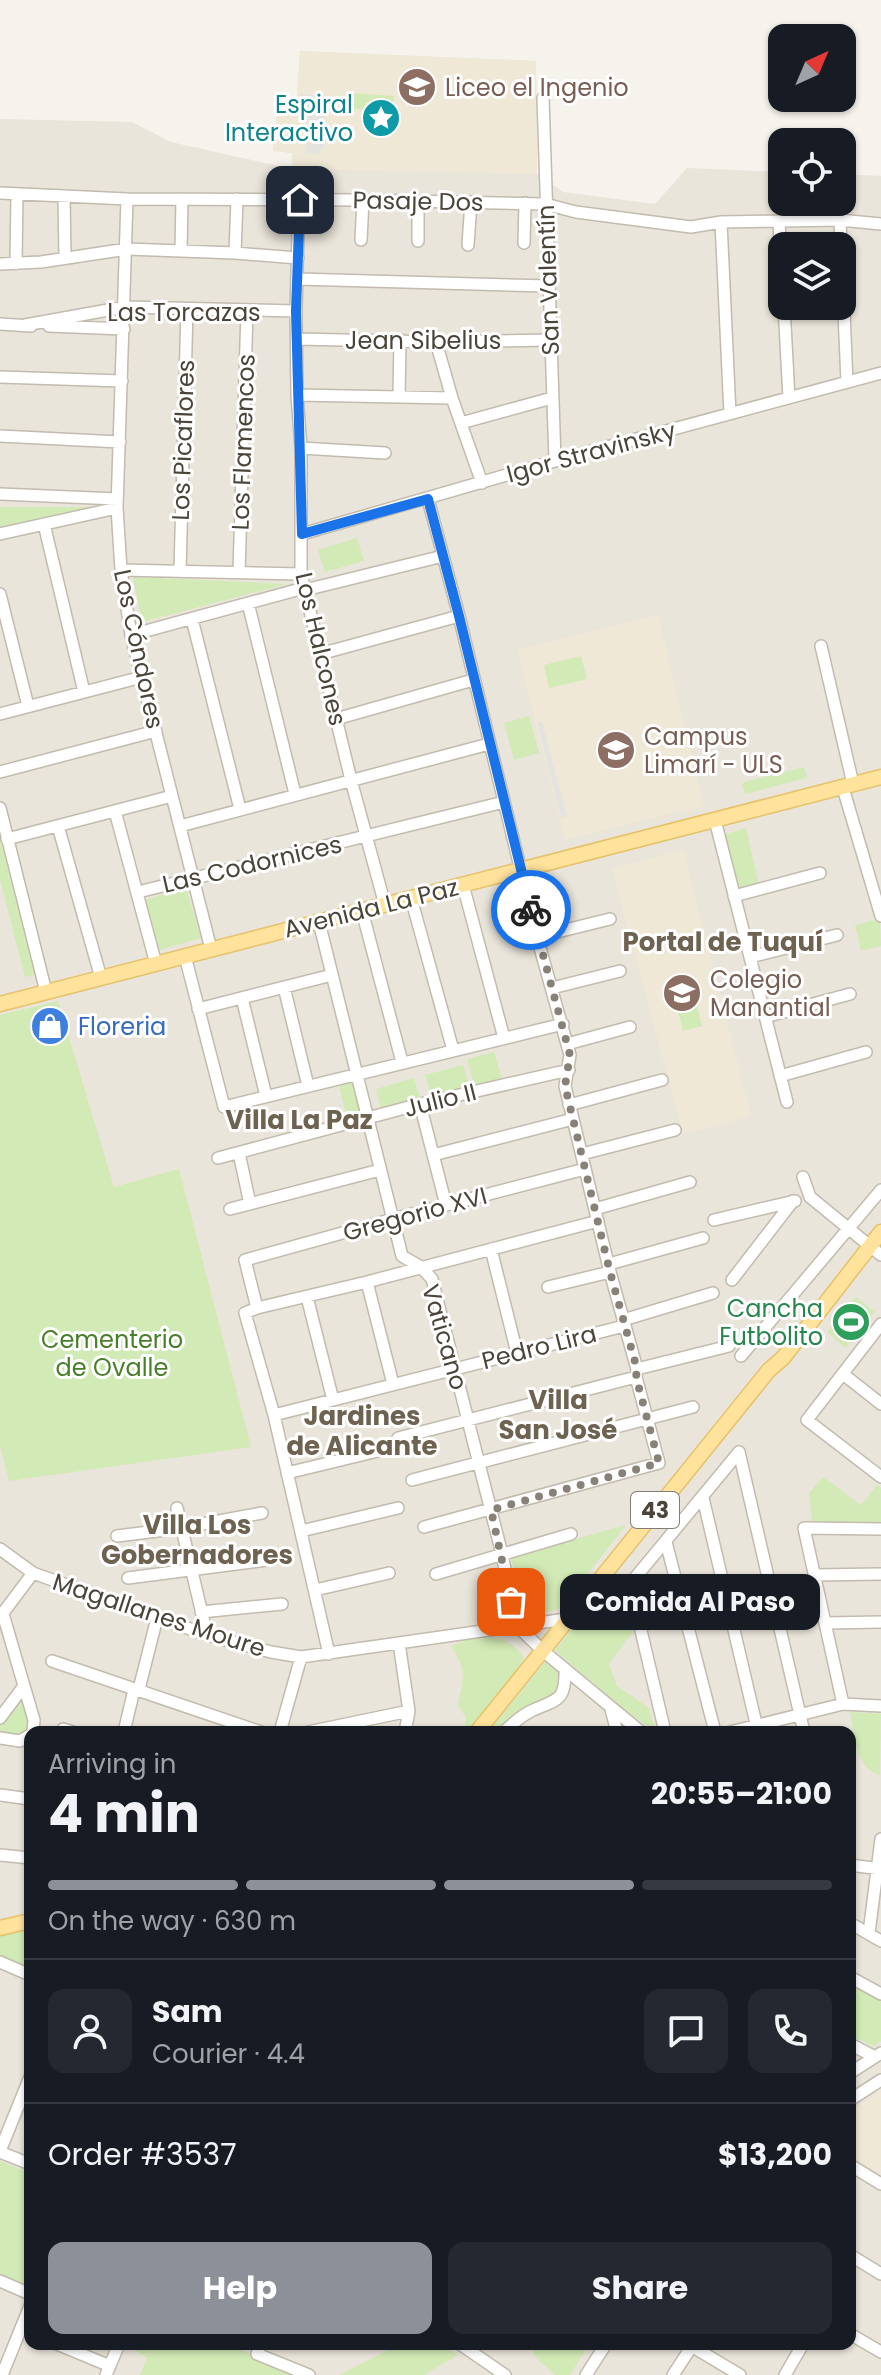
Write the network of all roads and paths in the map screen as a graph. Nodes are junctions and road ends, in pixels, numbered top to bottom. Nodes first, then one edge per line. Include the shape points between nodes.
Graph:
1 (543, 98) dead end
2 (0, 193) edge
3 (17, 194) junction
4 (64, 196) junction
5 (300, 197) junction
6 (127, 199) junction
7 (182, 199) junction
8 (237, 199) junction
9 (363, 200) junction
10 (418, 201) junction
11 (471, 202) junction
12 (525, 203) junction
13 (545, 204) junction
14 (840, 220) junction
15 (779, 221) junction
16 (721, 222) junction
17 (881, 224) edge
18 (780, 232) edge
19 (840, 232) edge
20 (361, 240) dead end
21 (418, 241) dead end
22 (524, 243) dead end
23 (468, 245) dead end
24 (127, 249) junction
25 (181, 251) junction
26 (235, 253) junction
27 (65, 258) junction
28 (298, 258) junction
29 (0, 264) edge
30 (16, 264) junction
31 (298, 279) junction
32 (548, 286) junction
33 (125, 307) junction
34 (187, 309) junction
35 (247, 311) junction
36 (296, 311) junction
37 (785, 320) edge
38 (844, 320) edge
39 (0, 324) edge
40 (25, 325) junction
41 (124, 329) junction
42 (297, 339) junction
43 (400, 340) junction
44 (550, 340) junction
45 (436, 342) junction
46 (881, 373) edge
47 (0, 377) edge
48 (122, 381) junction
49 (847, 382) junction
50 (297, 395) junction
51 (399, 397) junction
52 (452, 398) junction
53 (552, 398) junction
54 (789, 398) junction
55 (730, 414) junction
56 (461, 423) junction
57 (0, 436) edge
58 (120, 442) junction
59 (301, 448) junction
60 (385, 453) dead end
61 (555, 461) junction
62 (482, 483) junction
63 (0, 494) edge
64 (428, 499) junction
65 (117, 503) junction
66 (44, 524) junction
67 (0, 534) edge
68 (302, 534) junction
69 (443, 556) junction
70 (121, 570) junction
71 (180, 571) junction
72 (239, 572) junction
73 (301, 574) junction
74 (304, 589) junction
75 (0, 594) edge
76 (248, 603) junction
77 (459, 616) junction
78 (192, 619) junction
79 (131, 635) junction
80 (821, 646) dead end
81 (320, 654) junction
82 (142, 677) junction
83 (473, 680) junction
84 (84, 692) junction
85 (28, 706) junction
86 (0, 714) edge
87 (336, 719) junction
88 (156, 731) junction
89 (489, 744) junction
90 (0, 772) edge
91 (881, 777) edge
92 (351, 780) junction
93 (848, 786) junction
94 (295, 794) junction
95 (172, 796) junction
96 (504, 802) junction
97 (0, 808) edge
98 (240, 809) junction
99 (115, 811) junction
100 (715, 820) junction
101 (58, 826) junction
102 (180, 826) junction
103 (366, 837) junction
104 (7, 839) junction
105 (521, 870) junction
106 (820, 873) dead end
107 (193, 877) junction
108 (463, 885) junction
109 (138, 892) junction
110 (734, 896) junction
111 (411, 898) junction
112 (385, 905) junction
113 (362, 911) junction
114 (881, 916) edge
115 (610, 919) dead end
116 (319, 922) junction
117 (837, 935) dead end
118 (537, 937) junction
119 (211, 949) junction
120 (185, 956) junction
121 (750, 957) junction
122 (156, 964) junction
123 (620, 971) dead end
124 (332, 975) junction
125 (101, 978) junction
126 (284, 987) junction
127 (552, 988) junction
128 (46, 992) junction
129 (850, 994) dead end
130 (242, 998) junction
131 (0, 1004) edge
132 (198, 1009) junction
133 (765, 1017) junction
134 (563, 1024) junction
135 (630, 1027) dead end
136 (504, 1038) junction
137 (567, 1044) junction
138 (453, 1050) junction
139 (866, 1052) dead end
140 (402, 1062) junction
141 (569, 1070) junction
142 (356, 1074) junction
143 (780, 1076) junction
144 (662, 1080) dead end
145 (308, 1086) junction
146 (266, 1096) junction
147 (787, 1102) dead end
148 (420, 1104) junction
149 (569, 1105) junction
150 (367, 1119) junction
151 (573, 1119) junction
152 (675, 1130) dead end
153 (239, 1153) junction
154 (582, 1154) junction
155 (433, 1155) junction
156 (218, 1158) dead end
157 (585, 1169) junction
158 (380, 1170) junction
159 (803, 1177) dead end
160 (690, 1182) dead end
161 (881, 1190) edge
162 (810, 1197) junction
163 (793, 1201) junction
164 (250, 1204) junction
165 (446, 1205) junction
166 (230, 1209) dead end
167 (596, 1215) junction
168 (393, 1219) junction
169 (714, 1220) dead end
170 (881, 1220) edge
171 (849, 1229) junction
172 (881, 1232) edge
173 (703, 1238) dead end
174 (872, 1247) edge
175 (491, 1249) junction
176 (421, 1267) junction
177 (609, 1268) junction
178 (732, 1280) dead end
179 (367, 1282) junction
180 (548, 1287) dead end
181 (713, 1293) dead end
182 (307, 1297) junction
183 (257, 1308) junction
184 (623, 1323) junction
185 (880, 1327) edge
186 (729, 1346) dead end
187 (517, 1353) junction
188 (741, 1356) dead end
189 (456, 1368) junction
190 (636, 1373) junction
191 (843, 1374) junction
192 (393, 1384) junction
193 (333, 1400) junction
194 (881, 1404) edge
195 (693, 1407) dead end
196 (274, 1415) junction
197 (469, 1419) junction
198 (647, 1419) junction
199 (398, 1438) dead end
200 (382, 1450) dead end
201 (479, 1462) junction
202 (287, 1473) junction
203 (881, 1477) edge
204 (412, 1480) dead end
205 (703, 1498) junction
206 (177, 1508) dead end
207 (398, 1508) dead end
208 (491, 1510) junction
209 (262, 1513) dead end
210 (424, 1527) dead end
211 (181, 1528) junction
212 (881, 1529) edge
213 (301, 1531) junction
214 (571, 1534) dead end
215 (117, 1536) dead end
216 (666, 1542) junction
217 (0, 1549) edge
218 (502, 1554) junction
219 (274, 1559) dead end
220 (191, 1570) junction
221 (33, 1573) junction
222 (389, 1573) dead end
223 (436, 1574) dead end
224 (881, 1574) edge
225 (814, 1575) junction
226 (128, 1578) dead end
227 (315, 1590) junction
228 (282, 1604) dead end
229 (201, 1612) junction
230 (1, 1616) edge
231 (157, 1618) junction
232 (566, 1619) junction
233 (881, 1622) edge
234 (825, 1623) junction
235 (516, 1625) junction
236 (207, 1635) junction
237 (399, 1643) junction
238 (542, 1650) junction
239 (329, 1654) junction
240 (301, 1657) junction
241 (52, 1661) dead end
242 (565, 1669) junction
243 (24, 1686) junction
244 (139, 1689) junction
245 (843, 1704) junction
246 (881, 1706) edge
247 (611, 1709) junction
248 (409, 1711) junction
249 (800, 1715) junction
250 (0, 1718) edge
251 (33, 1726) edge
252 (125, 1726) edge
253 (244, 1726) edge
254 (282, 1726) edge
255 (337, 1726) edge
256 (406, 1726) edge
257 (482, 1726) edge
258 (510, 1726) edge
259 (615, 1726) edge
260 (633, 1726) edge
261 (664, 1726) edge
262 (713, 1726) edge
263 (756, 1726) edge
264 (766, 1726) edge
265 (803, 1726) edge
266 (0, 1738) edge
267 (24, 1738) edge
268 (0, 1795) edge
269 (24, 1798) edge
270 (881, 1839) edge
271 (0, 1855) edge
272 (24, 1857) edge
273 (856, 1866) edge
274 (880, 1869) edge
275 (878, 1890) edge
276 (24, 1922) edge
277 (856, 1926) edge
278 (0, 1928) edge
279 (869, 1933) junction
280 (881, 1941) edge
281 (0, 1962) edge
282 (24, 1972) edge
283 (856, 1980) edge
284 (881, 1994) edge
285 (856, 2046) edge
286 (878, 2055) edge
287 (856, 2069) edge
288 (881, 2080) edge
289 (24, 2092) edge
290 (856, 2096) edge
291 (0, 2152) edge
292 (24, 2162) edge
293 (856, 2169) edge
294 (881, 2184) edge
295 (856, 2261) edge
296 (881, 2274) edge
297 (0, 2281) edge
298 (24, 2291) edge
299 (24, 2333) edge
300 (856, 2337) edge
301 (69, 2350) edge
302 (116, 2350) edge
303 (258, 2350) edge
304 (472, 2350) edge
305 (602, 2350) edge
306 (687, 2350) edge
307 (698, 2350) edge
308 (800, 2350) edge
309 (881, 2352) edge
310 (108, 2370) edge
311 (2, 2375) edge
312 (309, 2375) edge
313 (505, 2375) edge
314 (586, 2375) edge
315 (673, 2375) edge
316 (740, 2375) edge
317 (785, 2375) edge

1 - 13 street, San Valentín
2 - 3 street, Pasaje Dos
3 - 4 street, Pasaje Dos
3 - 30 street
4 - 6 street, Pasaje Dos
4 - 27 street
5 - 8 street, Pasaje Dos
5 - 9 street, Pasaje Dos
5 - 28 street, Los Halcones
6 - 7 street, Pasaje Dos
6 - 24 street, Los Cóndores
7 - 8 street, Pasaje Dos
7 - 25 street
8 - 26 street
9 - 10 street, Pasaje Dos
9 - 20 street
10 - 11 street, Pasaje Dos
10 - 21 street
11 - 12 street, Pasaje Dos
11 - 23 street
12 - 13 street, Pasaje Dos
12 - 22 street
13 - 16 street, Pasaje Dos via 691,227
13 - 32 street, San Valentín
14 - 15 street, Pasaje Dos
14 - 17 street, Pasaje Dos
14 - 19 street
15 - 16 street, Pasaje Dos
15 - 18 street
16 - 55 street
24 - 25 street
24 - 27 street
24 - 33 street, Los Cóndores
25 - 26 street
26 - 28 street
27 - 30 street
28 - 31 street, Los Halcones
29 - 30 street
31 - 32 street
31 - 36 street, Los Halcones
32 - 44 street, San Valentín
33 - 34 street, Las Torcazas
33 - 40 street, Las Torcazas
33 - 41 street, Los Cóndores
34 - 35 street, Las Torcazas
34 - 71 street, Los Picaflores
35 - 36 street, Las Torcazas
35 - 72 street, Los Flamencos
36 - 42 street, Los Halcones
37 - 54 street
38 - 49 street
39 - 40 street, Las Torcazas
40 - 41 street, Las Torcazas
41 - 48 street, Los Cóndores
42 - 43 street, Jean Sibelius
42 - 50 street, Los Halcones
43 - 45 street, Jean Sibelius
43 - 51 street
44 - 45 street, Jean Sibelius
44 - 53 street, San Valentín
45 - 52 street
46 - 49 street, Igor Stravinsky
47 - 48 street
48 - 58 street, Los Cóndores
49 - 54 street, Igor Stravinsky
50 - 51 street
50 - 59 street, Los Halcones
51 - 52 street
52 - 56 street
53 - 56 street
53 - 61 street, San Valentín
54 - 55 street, Igor Stravinsky
55 - 61 street, Igor Stravinsky
56 - 62 street
57 - 58 street
58 - 65 street, Los Cóndores
59 - 60 street
59 - 68 street, Los Halcones
61 - 62 street, Igor Stravinsky
62 - 64 street, Igor Stravinsky
63 - 65 street
64 - 68 street, Igor Stravinsky
64 - 69 street
65 - 66 street
65 - 70 street, Los Cóndores
66 - 67 street
66 - 84 street
68 - 73 street, Los Halcones
69 - 74 street
69 - 77 street
70 - 71 street
70 - 79 street, Los Cóndores
71 - 72 street
72 - 73 street
73 - 74 street, Los Halcones
74 - 76 street
74 - 81 street, Los Halcones
75 - 85 street
76 - 78 street
76 - 94 street
77 - 81 street
77 - 83 street
78 - 79 street
78 - 98 street
79 - 82 street, Los Cóndores
80 - 93 street
81 - 87 street, Los Halcones
82 - 84 street
82 - 88 street, Los Cóndores
83 - 87 street
83 - 89 street
84 - 85 street
85 - 86 street
87 - 92 street, Los Halcones
88 - 90 street
88 - 95 street, Los Cóndores
89 - 92 street
89 - 96 street
91 - 93 main road, Avenida La Paz
92 - 94 street
92 - 103 street, Los Halcones
93 - 100 main road, Avenida La Paz
93 - 114 street
94 - 98 street
95 - 99 street
95 - 102 street, Los Cóndores
96 - 103 street, Las Codornices
96 - 105 street
97 - 104 street
98 - 102 street
99 - 101 street
99 - 109 street
100 - 105 main road, Avenida La Paz
100 - 110 street
101 - 104 street
101 - 125 street
102 - 107 street, Los Cóndores
103 - 107 street, Las Codornices
103 - 112 street, Los Halcones
104 - 128 street
105 - 108 main road, Avenida La Paz
105 - 118 street
106 - 110 street
107 - 109 street, Las Codornices
107 - 119 street, Los Cóndores
108 - 111 main road, Avenida La Paz
108 - 136 street
109 - 122 street
110 - 121 street
111 - 112 main road, Avenida La Paz
111 - 138 street
112 - 113 main road, Avenida La Paz
113 - 116 main road, Avenida La Paz
113 - 140 street
115 - 118 street
116 - 119 main road, Avenida La Paz
116 - 124 street, Vaticano
117 - 121 street
118 - 127 street
119 - 120 main road, Avenida La Paz
120 - 122 main road, Avenida La Paz
120 - 132 street
121 - 133 street
122 - 125 main road, Avenida La Paz
123 - 127 street
124 - 126 street
124 - 142 street, Vaticano
125 - 128 main road, Avenida La Paz
126 - 130 street
126 - 145 street
127 - 134 street
128 - 131 main road, Avenida La Paz
129 - 133 street
130 - 132 street
130 - 146 street
132 - 146 street via 224,1107
133 - 143 street
134 - 136 street
134 - 137 street
135 - 137 street
136 - 138 street
137 - 141 street
138 - 140 street
139 - 143 street
140 - 142 street
141 - 148 street, Julio II
141 - 149 street
142 - 145 street
142 - 150 street, Vaticano
143 - 147 street
144 - 149 street
145 - 146 street
148 - 150 street, Julio II
148 - 155 street
149 - 151 street
150 - 153 street, Julio II
150 - 158 street, Vaticano
151 - 154 street
151 - 155 street
152 - 154 street
153 - 156 street, Julio II
153 - 164 street
154 - 157 street
155 - 165 street
157 - 165 street, Gregorio XVI
157 - 167 street
158 - 164 street
158 - 168 street, Vaticano
159 - 162 street
160 - 167 street
161 - 171 street
162 - 163 street
162 - 171 street
163 - 169 street
163 - 178 street
164 - 166 street
165 - 168 street, Gregorio XVI
167 - 175 street
167 - 177 street
168 - 176 street, Vaticano via 402,1256
168 - 183 street, Gregorio XVI via 245,1260
170 - 174 main road, 43
171 - 174 street
171 - 188 street
172 - 174 main road, 43
173 - 177 street
174 - 232 main road, 43
175 - 176 street
175 - 187 street
176 - 179 street
176 - 189 street, Vaticano via 432,1279
177 - 180 street
177 - 184 street
179 - 182 street
179 - 192 street
181 - 184 street, Pedro Lira
182 - 183 street
182 - 193 street
183 - 196 street via 245,1313
184 - 187 street, Pedro Lira
184 - 190 street
185 - 191 street
186 - 190 street
187 - 189 street, Pedro Lira
189 - 192 street, Pedro Lira
189 - 197 street, Vaticano
190 - 197 street
190 - 198 street
191 - 194 street
191 - 203 street via 807,1420
192 - 193 street, Pedro Lira
193 - 196 street, Pedro Lira
195 - 198 street
196 - 202 street
197 - 199 street
197 - 201 street, Vaticano
198 - 201 street
198 - 208 street via 659,1463
200 - 202 street
201 - 204 street
201 - 208 street, Vaticano
202 - 213 street
205 - 216 street
205 - 249 street via 739,1452
205 - 263 street
206 - 211 street
207 - 213 street
208 - 210 street
208 - 218 street, Vaticano
209 - 211 street
211 - 215 street
211 - 220 street
212 - 225 street via 804,1528
213 - 227 street
214 - 218 street
216 - 261 street via 630,1584
216 - 262 street
217 - 221 street, Magallanes Moure
218 - 223 street
218 - 235 street, Vaticano
219 - 220 street
220 - 226 street
220 - 229 street
221 - 230 street
221 - 231 street, Magallanes Moure
222 - 227 street
224 - 225 street
225 - 234 street
227 - 239 street
228 - 229 street
229 - 236 street
230 - 243 street
231 - 236 street, Magallanes Moure
231 - 244 street
232 - 235 street, Magallanes Moure
232 - 238 main road, 43
233 - 234 street
234 - 245 street
235 - 237 street, Magallanes Moure
235 - 238 street
236 - 240 street, Magallanes Moure
237 - 239 street, Magallanes Moure
237 - 248 street
238 - 242 street
238 - 257 main road, 43
239 - 240 street, Magallanes Moure
240 - 254 street
241 - 244 street
242 - 247 street
242 - 258 street via 566,1685 559,1699
243 - 250 street
243 - 251 street
244 - 252 street
244 - 253 street
245 - 246 street
245 - 249 street
247 - 259 street
247 - 260 street
248 - 255 street
248 - 256 street
249 - 264 street
249 - 265 street
266 - 267 street
268 - 269 street
270 - 274 street
271 - 272 street
273 - 274 street
274 - 275 street
275 - 279 street
276 - 278 main road
277 - 279 street
279 - 280 street
281 - 282 street
283 - 284 street
285 - 286 street
286 - 287 street
288 - 290 street
289 - 291 street
291 - 292 street
293 - 294 street
295 - 296 street
297 - 298 street
299 - 311 street
300 - 309 street
301 - 310 street
302 - 310 street
303 - 312 street via 257,2354
304 - 313 street
305 - 314 street
306 - 315 street
307 - 316 street
308 - 317 street

